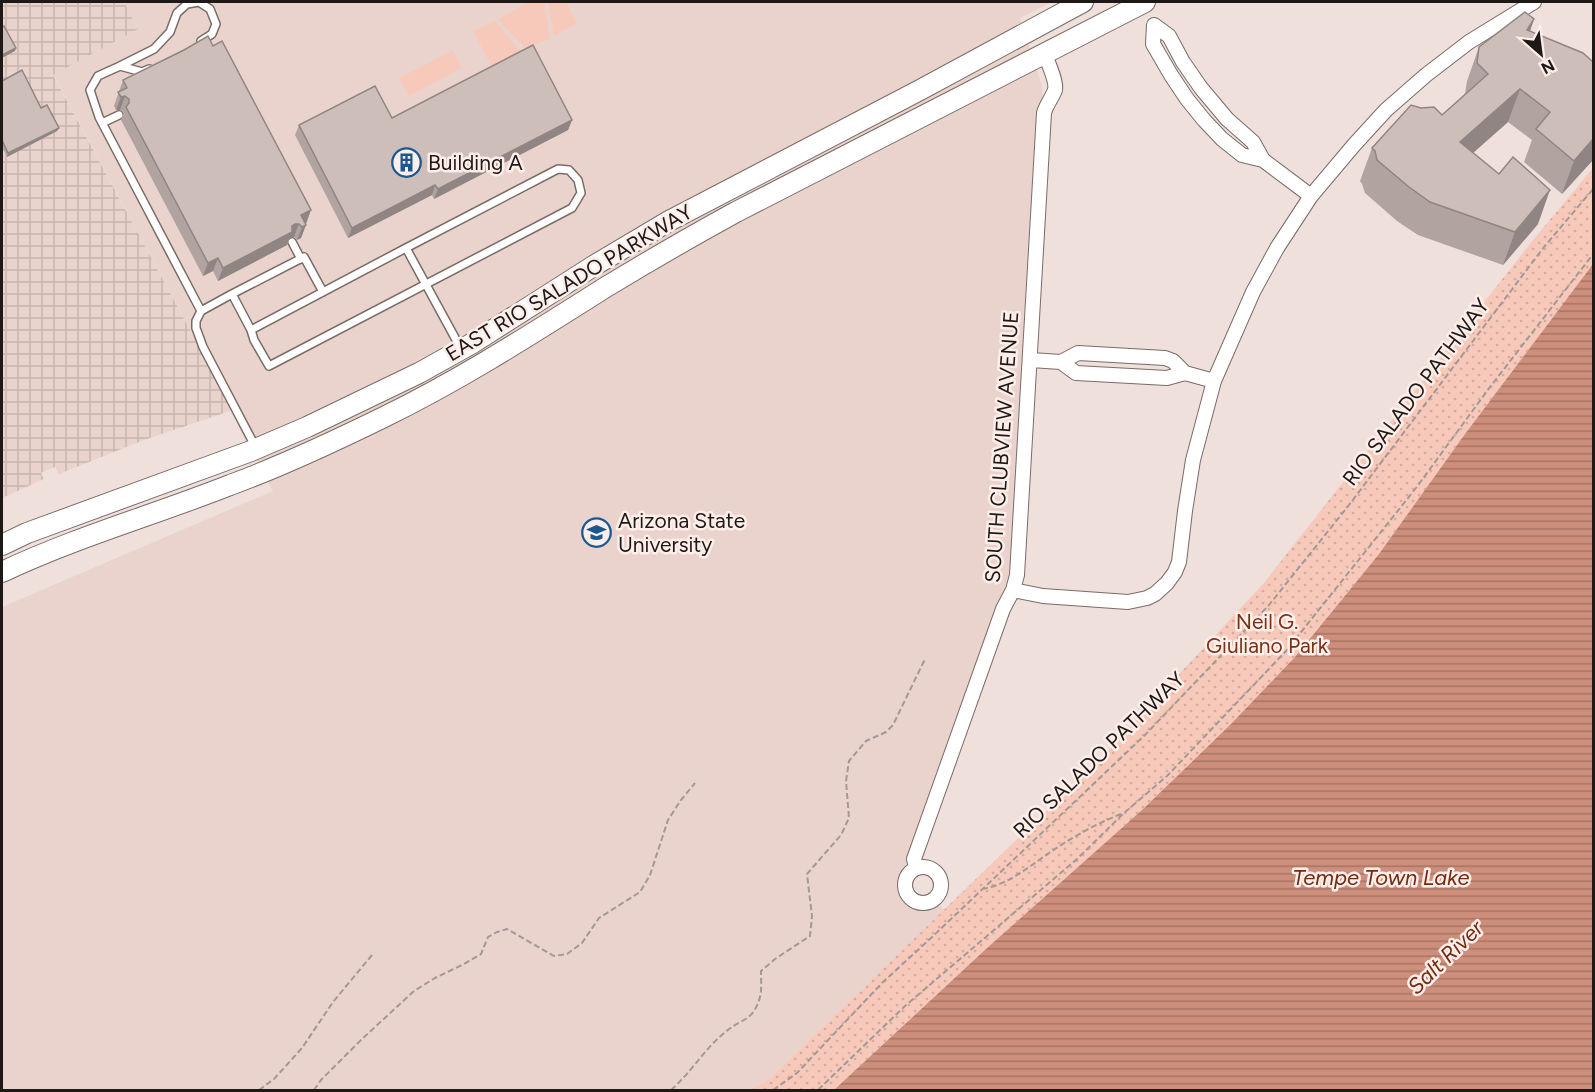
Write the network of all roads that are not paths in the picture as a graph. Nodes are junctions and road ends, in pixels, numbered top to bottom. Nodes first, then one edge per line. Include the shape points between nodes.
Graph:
1 (1083, 2) edge
2 (1143, 2) edge
3 (1534, 2) edge
4 (1513, 7) edge
5 (194, 46) edge
6 (1044, 53) junction
7 (159, 65) edge
8 (120, 66) junction
9 (118, 115) dead end
10 (102, 123) junction
11 (1311, 196) junction
12 (292, 242) edge
13 (406, 248) junction
14 (301, 258) junction
15 (426, 285) junction
16 (323, 292) junction
17 (232, 294) junction
18 (201, 311) junction
19 (251, 330) junction
20 (462, 350) junction
21 (1030, 360) junction
22 (1061, 362) junction
23 (1185, 373) junction
24 (1214, 381) junction
25 (256, 448) junction
26 (2, 545) edge
27 (2, 572) edge
28 (1013, 590) junction
29 (916, 867) dead end

1 - 20 main road, EAST RIO SALADO PARKWAY via 669,221
2 - 6 main road, EAST RIO SALADO PARKWAY
2 - 11 street via 1154,25 1169,36 1183,63 1227,119 1253,142 1263,160
3 - 4 street
4 - 11 street via 1386,110
5 - 8 lane via 212,34 216,24 210,9 199,2 187,4 177,13 170,32 154,49
6 - 21 street, SOUTH CLUBVIEW AVENUE via 1055,89 1044,112
6 - 27 main road, EAST RIO SALADO PARKWAY via 681,241 483,364 385,417 231,485 35,556
7 - 8 lane via 142,72
8 - 10 lane via 98,76 90,90
9 - 10 lane
10 - 18 lane
11 - 24 street via 1253,292
12 - 14 lane
13 - 15 lane
13 - 15 lane via 558,169 569,170 578,180 581,193 572,208
13 - 16 lane
14 - 16 lane via 304,257
14 - 17 lane
15 - 19 lane via 269,366
15 - 20 lane
16 - 19 lane
17 - 18 lane
17 - 19 lane
18 - 25 lane via 196,328
20 - 25 main road, EAST RIO SALADO PARKWAY
21 - 22 street
21 - 28 street, SOUTH CLUBVIEW AVENUE
22 - 23 street via 1076,373 1167,378
22 - 23 street via 1078,353 1165,358
23 - 24 street
24 - 28 street via 1193,460 1179,562 1167,583 1147,598 1128,602
25 - 26 main road, EAST RIO SALADO PARKWAY
28 - 29 street, SOUTH CLUBVIEW AVENUE via 914,859

